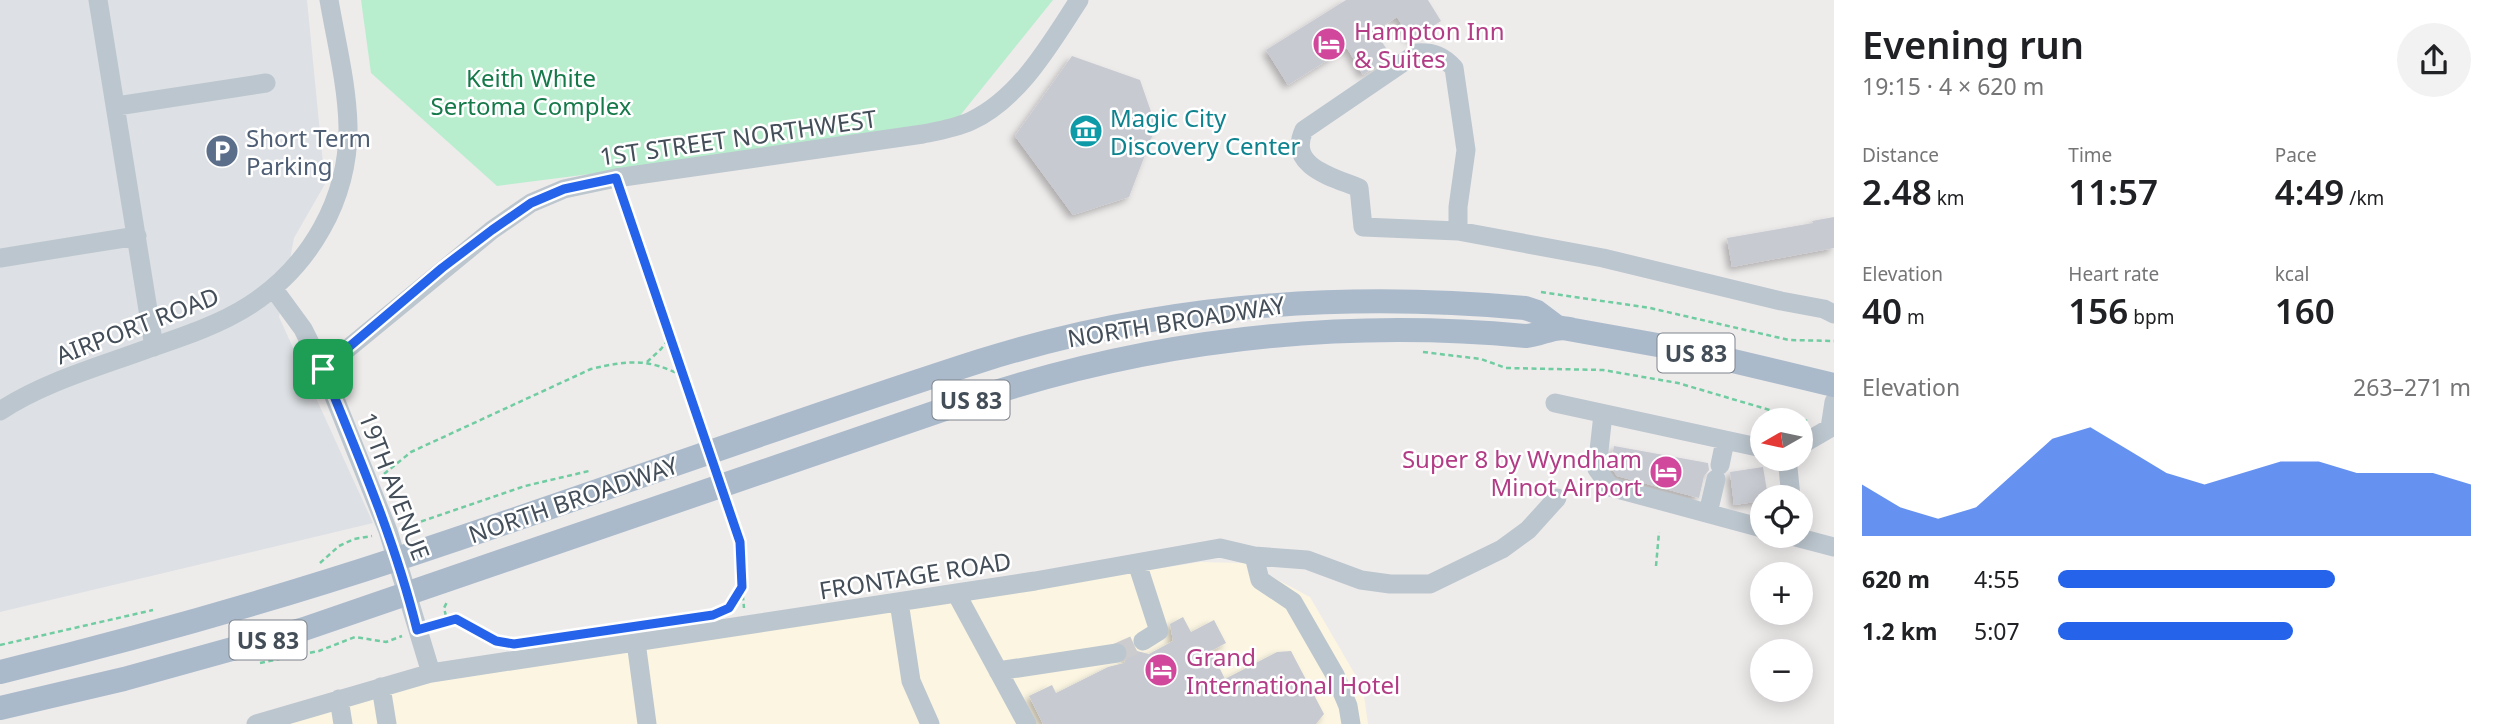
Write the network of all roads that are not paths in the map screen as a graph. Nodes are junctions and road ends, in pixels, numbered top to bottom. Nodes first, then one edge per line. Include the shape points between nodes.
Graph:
1 (98, 0) edge
2 (329, 0) edge
3 (1079, 0) edge
4 (266, 83) dead end
5 (117, 106) junction
6 (1458, 231) junction
7 (137, 236) junction
8 (0, 258) edge
9 (273, 288) junction
10 (1834, 314) edge
11 (1557, 327) junction
12 (154, 347) junction
13 (323, 369) junction
14 (1834, 385) edge
15 (1555, 402) dead end
16 (1834, 402) edge
17 (0, 411) edge
18 (1604, 414) junction
19 (1813, 438) edge
20 (1725, 441) junction
21 (1750, 445) edge
22 (1557, 498) dead end
23 (1708, 513) junction
24 (1750, 525) edge
25 (1813, 541) edge
26 (1834, 547) edge
27 (1254, 556) junction
28 (398, 559) junction
29 (1138, 563) junction
30 (408, 593) junction
31 (956, 593) junction
32 (899, 602) junction
33 (1143, 641) tunnel mouth
34 (636, 642) junction
35 (1117, 653) tunnel mouth
36 (998, 671) junction
37 (0, 672) edge
38 (430, 673) junction
39 (382, 687) junction
40 (339, 699) junction
41 (0, 708) edge
42 (295, 718) edge
43 (256, 724) edge
44 (343, 724) edge
45 (387, 724) edge
46 (647, 724) edge
47 (930, 724) edge
48 (1027, 724) edge
49 (1351, 724) edge

1 - 5 street
2 - 9 street, AIRPORT ROAD via 346,101 344,171 331,213 315,240
3 - 13 street, 1ST STREET NORTHWEST via 1018,85 970,122 910,136 564,189 531,203 492,230
4 - 5 street
5 - 7 street
6 - 6 street via 1363,227 1359,188 1315,169 1301,156 1299,141 1304,130 1417,53 1446,58 1454,68 1466,150
6 - 10 street via 1603,258
7 - 8 street
7 - 12 street
9 - 12 street, AIRPORT ROAD via 223,320
9 - 13 street, 19TH AVENUE via 303,329
11 - 14 main road, NORTH BROADWAY / US 83 via 1691,351
11 - 28 main road, NORTH BROADWAY / US 83 via 1525,308 1359,300 1249,306 1139,321 1018,349 939,374
11 - 30 main road, NORTH BROADWAY / US 83 via 1526,336 1417,330 1292,333 1170,349 1089,366 970,401
12 - 17 street, AIRPORT ROAD via 55,383
13 - 28 street, 19TH AVENUE
15 - 18 street
16 - 19 street via 1830,428
18 - 20 street
18 - 23 street via 1597,469 1610,487
20 - 21 street
20 - 23 street
22 - 27 street, FRONTAGE ROAD via 1502,550 1430,584 1361,580 1307,560
23 - 24 street
25 - 26 street
27 - 29 street, FRONTAGE ROAD via 1220,548
27 - 49 street via 1260,580 1293,602 1314,637 1335,675
28 - 30 street, 19TH AVENUE
28 - 37 main road, NORTH BROADWAY / US 83 via 158,632
29 - 31 street, FRONTAGE ROAD
29 - 33 street via 1159,631
30 - 38 street, 19TH AVENUE
30 - 41 main road, NORTH BROADWAY / US 83 via 241,648
31 - 32 street, FRONTAGE ROAD
31 - 36 street
32 - 34 street, FRONTAGE ROAD
32 - 47 street via 911,681
34 - 38 street, FRONTAGE ROAD
34 - 46 street
35 - 36 street
36 - 48 street
38 - 39 street, FRONTAGE ROAD
39 - 40 street, FRONTAGE ROAD
39 - 45 street
40 - 42 street, FRONTAGE ROAD
40 - 44 street
42 - 43 street, FRONTAGE ROAD

